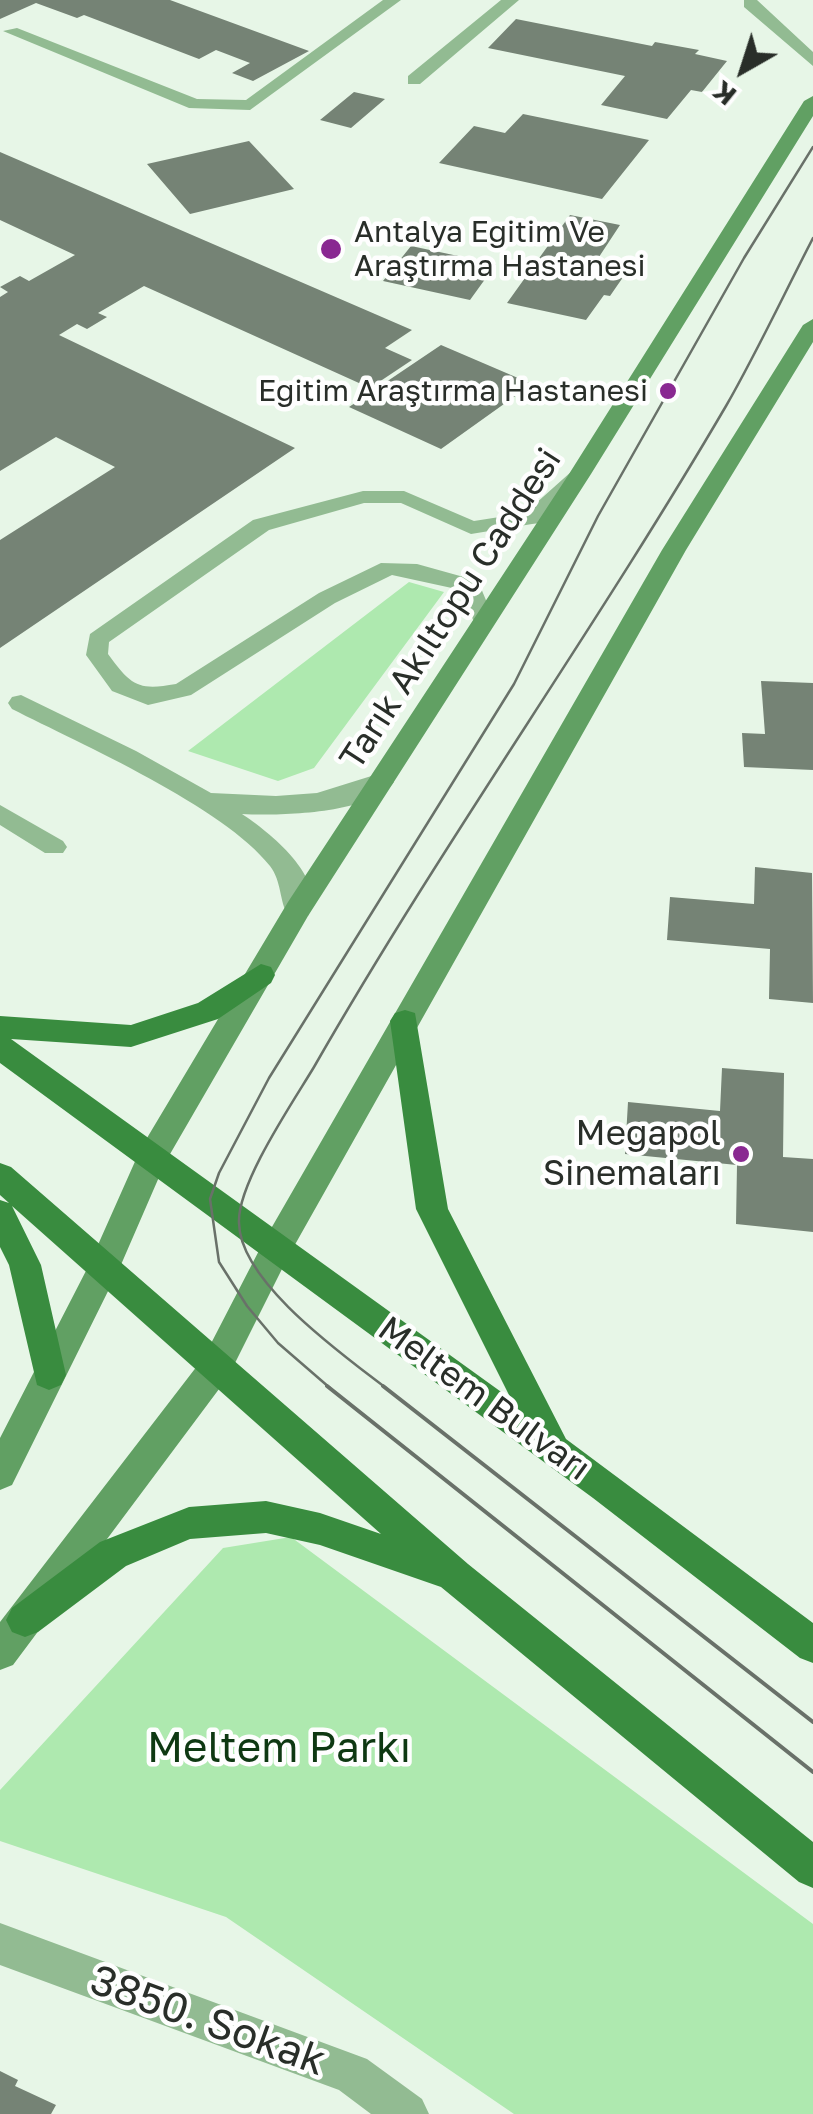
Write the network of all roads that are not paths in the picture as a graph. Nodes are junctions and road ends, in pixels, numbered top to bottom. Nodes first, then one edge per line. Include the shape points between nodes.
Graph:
1 (392, 0) edge
2 (511, 0) edge
3 (750, 1) edge
4 (11, 31) dead end
5 (813, 61) edge
6 (414, 80) dead end
7 (813, 101) edge
8 (813, 325) edge
9 (580, 474) junction
10 (484, 622) junction
11 (21, 703) dead end
12 (381, 782) junction
13 (209, 802) junction
14 (0, 814) edge
15 (54, 848) dead end
16 (298, 909) junction
17 (262, 975) junction
18 (405, 1021) junction
19 (0, 1027) edge
20 (0, 1047) edge
21 (152, 1157) junction
22 (0, 1176) edge
23 (0, 1214) edge
24 (276, 1248) junction
25 (104, 1267) junction
26 (216, 1366) junction
27 (50, 1375) junction
28 (555, 1451) junction
29 (0, 1474) edge
30 (456, 1576) junction
31 (25, 1620) junction
32 (813, 1645) edge
33 (0, 1652) edge
34 (813, 1868) edge
35 (0, 1944) edge
36 (407, 2114) edge

1 - 4 lane via 250,105 195,104
2 - 6 street
3 - 5 street
7 - 9 main road, Tarık Akıltopu Caddesi
8 - 18 main road via 674,550
9 - 10 main road, Tarık Akıltopu Caddesi
9 - 10 lane via 532,518 471,528 404,497 364,497 260,525 98,639 97,655 120,686 148,696 183,690 326,598 389,568 470,586
10 - 12 main road, Tarık Akıltopu Caddesi
11 - 13 street
12 - 13 street via 345,799 294,806
12 - 16 main road, Tarık Akıltopu Caddesi
13 - 16 street via 292,876
14 - 15 lane
16 - 17 main road, Tarık Akıltopu Caddesi
17 - 19 main road via 208,1011 131,1036
17 - 21 main road, Tarık Akıltopu Caddesi
18 - 24 main road
18 - 28 main road via 432,1209
20 - 21 main road, Meltem Bulvarı
21 - 24 main road, Meltem Bulvarı
21 - 25 main road, Tarık Akıltopu Caddesi
22 - 25 main road
23 - 27 main road via 25,1265
24 - 26 main road
24 - 28 main road, Meltem Bulvarı
25 - 26 main road
25 - 27 main road, Tarık Akıltopu Caddesi
26 - 30 main road
26 - 31 main road
27 - 29 main road, Tarık Akıltopu Caddesi
28 - 32 main road, Meltem Bulvarı
30 - 31 main road via 266,1517 189,1523 114,1554
30 - 34 main road
31 - 33 main road
35 - 36 street, 3850. Sokak via 352,2074

